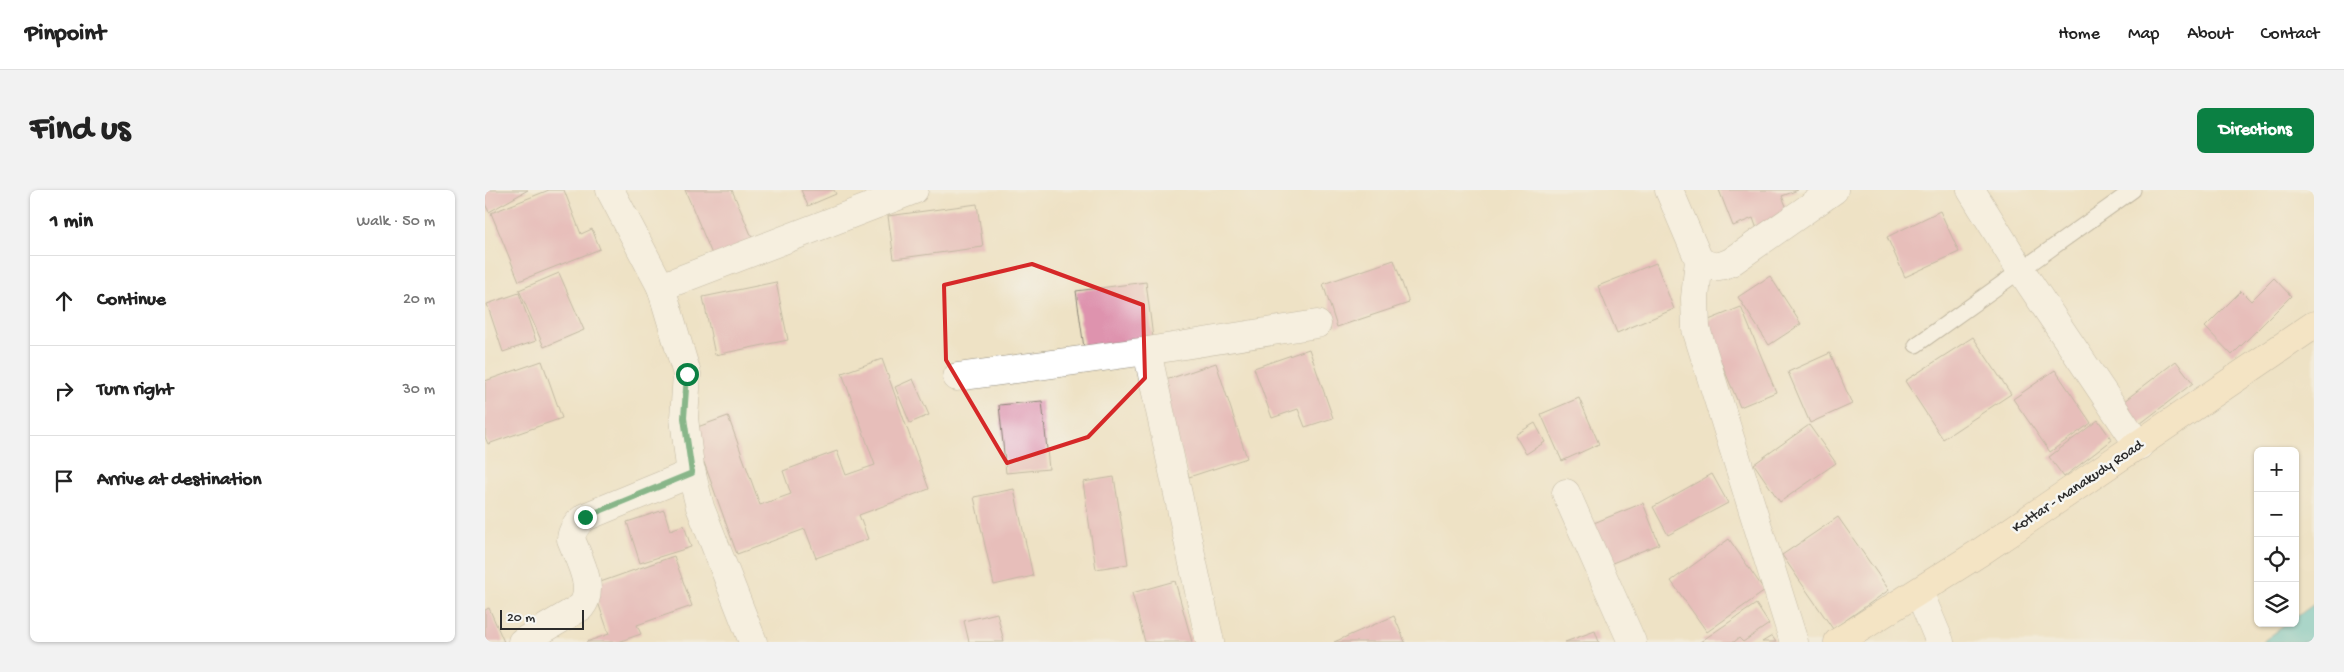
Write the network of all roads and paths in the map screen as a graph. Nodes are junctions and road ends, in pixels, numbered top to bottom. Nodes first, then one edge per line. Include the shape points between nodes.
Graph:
1 (610, 190) edge
2 (914, 190) edge
3 (1669, 190) edge
4 (1833, 190) edge
5 (1971, 190) edge
6 (2133, 190) edge
7 (1699, 260) junction
8 (2020, 269) junction
9 (661, 287) junction
10 (1317, 324) dead end
11 (2314, 325) edge
12 (1916, 345) dead end
13 (1147, 352) junction
14 (957, 377) dead end
15 (2139, 446) junction
16 (692, 473) junction
17 (1566, 493) dead end
18 (1919, 592) junction
19 (522, 642) edge
20 (753, 642) edge
21 (1210, 642) edge
22 (1632, 642) edge
23 (1794, 642) edge
24 (1838, 642) edge
25 (1940, 642) edge

1 - 9 street
2 - 9 street
3 - 7 street
4 - 7 street via 1731,262 1720,267 1709,266
5 - 8 street
6 - 8 lane
7 - 23 street via 1696,329
8 - 12 lane
8 - 15 street
9 - 16 street via 687,374 684,418
10 - 13 street
11 - 15 main road, Kottar - Manakudy Road
13 - 14 street
13 - 21 street
15 - 18 main road, Kottar - Manakudy Road
16 - 19 street via 577,523 571,540 589,590 588,600
16 - 20 street via 700,507
17 - 22 street
18 - 24 main road, Kottar - Manakudy Road
18 - 25 street

